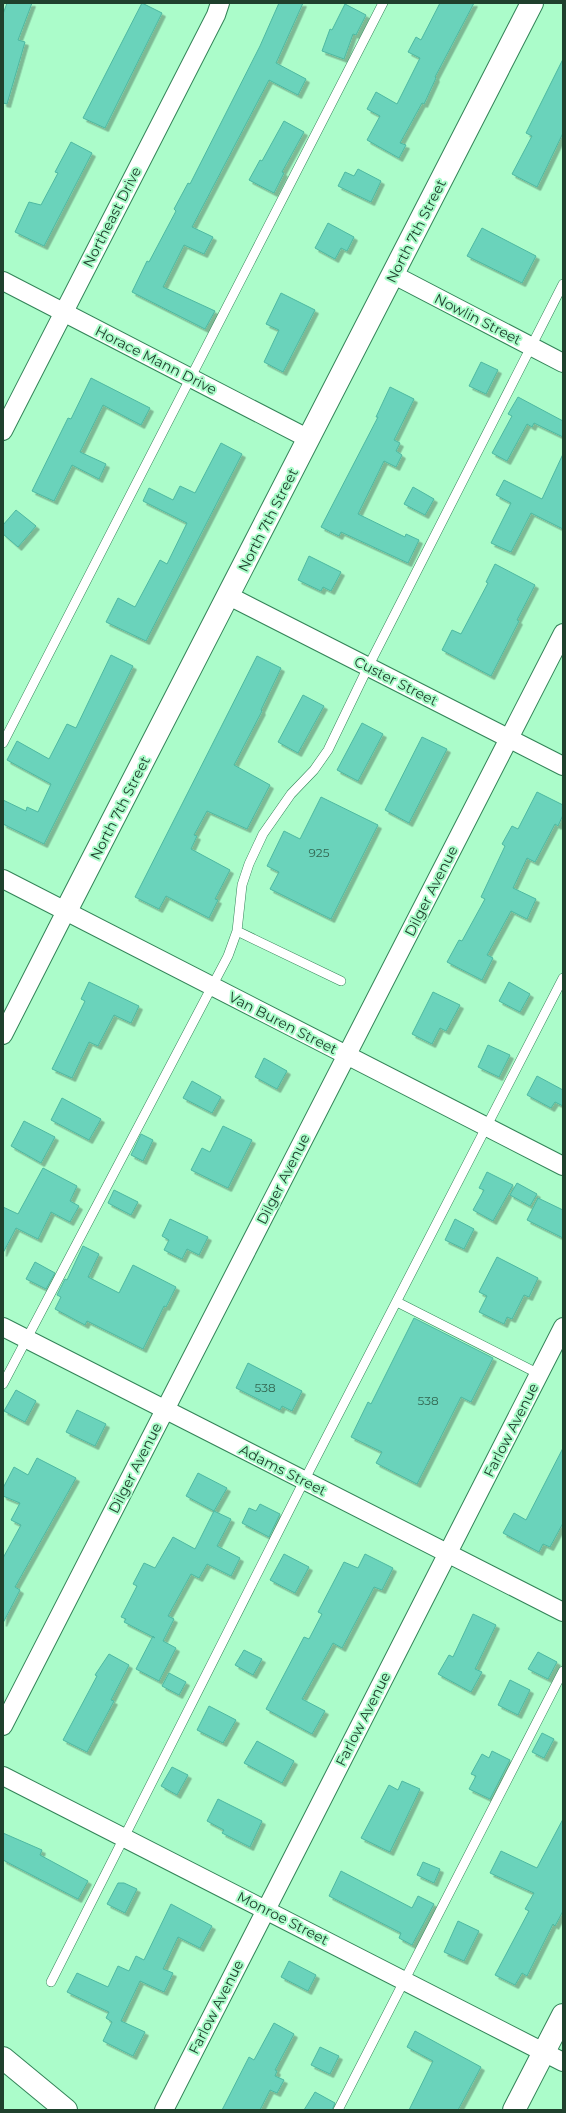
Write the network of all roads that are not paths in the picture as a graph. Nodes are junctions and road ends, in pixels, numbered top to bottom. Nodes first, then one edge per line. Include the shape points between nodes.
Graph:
1 (220, 3) edge
2 (383, 3) edge
3 (532, 3) edge
4 (394, 275) junction
5 (3, 281) edge
6 (563, 284) edge
7 (63, 313) junction
8 (531, 346) junction
9 (563, 363) edge
10 (190, 378) junction
11 (3, 431) edge
12 (309, 438) junction
13 (229, 596) junction
14 (563, 633) edge
15 (368, 667) junction
16 (509, 739) junction
17 (3, 743) edge
18 (563, 766) edge
19 (3, 879) edge
20 (66, 911) junction
21 (237, 931) junction
22 (563, 978) edge
23 (341, 981) dead end
24 (212, 986) junction
25 (3, 1035) edge
26 (347, 1056) junction
27 (487, 1128) junction
28 (563, 1166) edge
29 (397, 1302) junction
30 (3, 1327) edge
31 (563, 1327) edge
32 (26, 1339) junction
33 (539, 1374) junction
34 (3, 1384) edge
35 (165, 1409) junction
36 (304, 1481) junction
37 (448, 1554) junction
38 (563, 1612) edge
39 (563, 1671) edge
40 (3, 1726) edge
41 (3, 1776) edge
42 (124, 1837) junction
43 (265, 1909) junction
44 (405, 1980) junction
45 (51, 1982) dead end
46 (563, 2015) edge
47 (554, 2057) edge
48 (3, 2058) edge
49 (66, 2110) edge
50 (164, 2110) edge
51 (338, 2110) edge
52 (514, 2110) edge

1 - 7 street, Northeast Drive
2 - 10 lane
3 - 4 street, North 7th Street
4 - 8 street, Nowlin Street
4 - 12 street, North 7th Street
5 - 7 street, Horace Mann Drive
6 - 8 lane
7 - 10 street, Horace Mann Drive
7 - 11 street, Northeast Drive
8 - 9 street, Nowlin Street
8 - 15 lane
10 - 12 street, Horace Mann Drive
10 - 17 lane
12 - 13 street, North 7th Street
13 - 15 street, Custer Street
13 - 20 street, North 7th Street
14 - 16 street, Dilger Avenue
15 - 16 street, Custer Street
15 - 21 lane via 328,750 314,770 291,794 263,834 242,885
16 - 18 street, Custer Street
16 - 26 street, Dilger Avenue
19 - 20 street, Van Buren Street
20 - 24 street, Van Buren Street
20 - 25 street, North 7th Street
21 - 23 lane
21 - 24 lane
22 - 27 lane
24 - 26 street, Van Buren Street
24 - 32 lane
26 - 27 street, Van Buren Street
26 - 35 street, Dilger Avenue
27 - 28 street, Van Buren Street
27 - 29 lane
29 - 33 lane
29 - 36 lane
30 - 32 street, Adams Street
31 - 33 street, Farlow Avenue
32 - 34 lane
32 - 35 street, Adams Street
33 - 37 street, Farlow Avenue
35 - 36 street, Adams Street
35 - 40 street, Dilger Avenue
36 - 37 street, Adams Street
36 - 42 lane
37 - 38 street, Adams Street
37 - 43 street, Farlow Avenue
39 - 44 lane
41 - 42 street, Monroe Street
42 - 43 street, Monroe Street
42 - 45 lane
43 - 44 street, Monroe Street
43 - 50 street, Farlow Avenue
44 - 47 street, Monroe Street
44 - 51 lane
46 - 47 street
47 - 52 street
48 - 49 street

